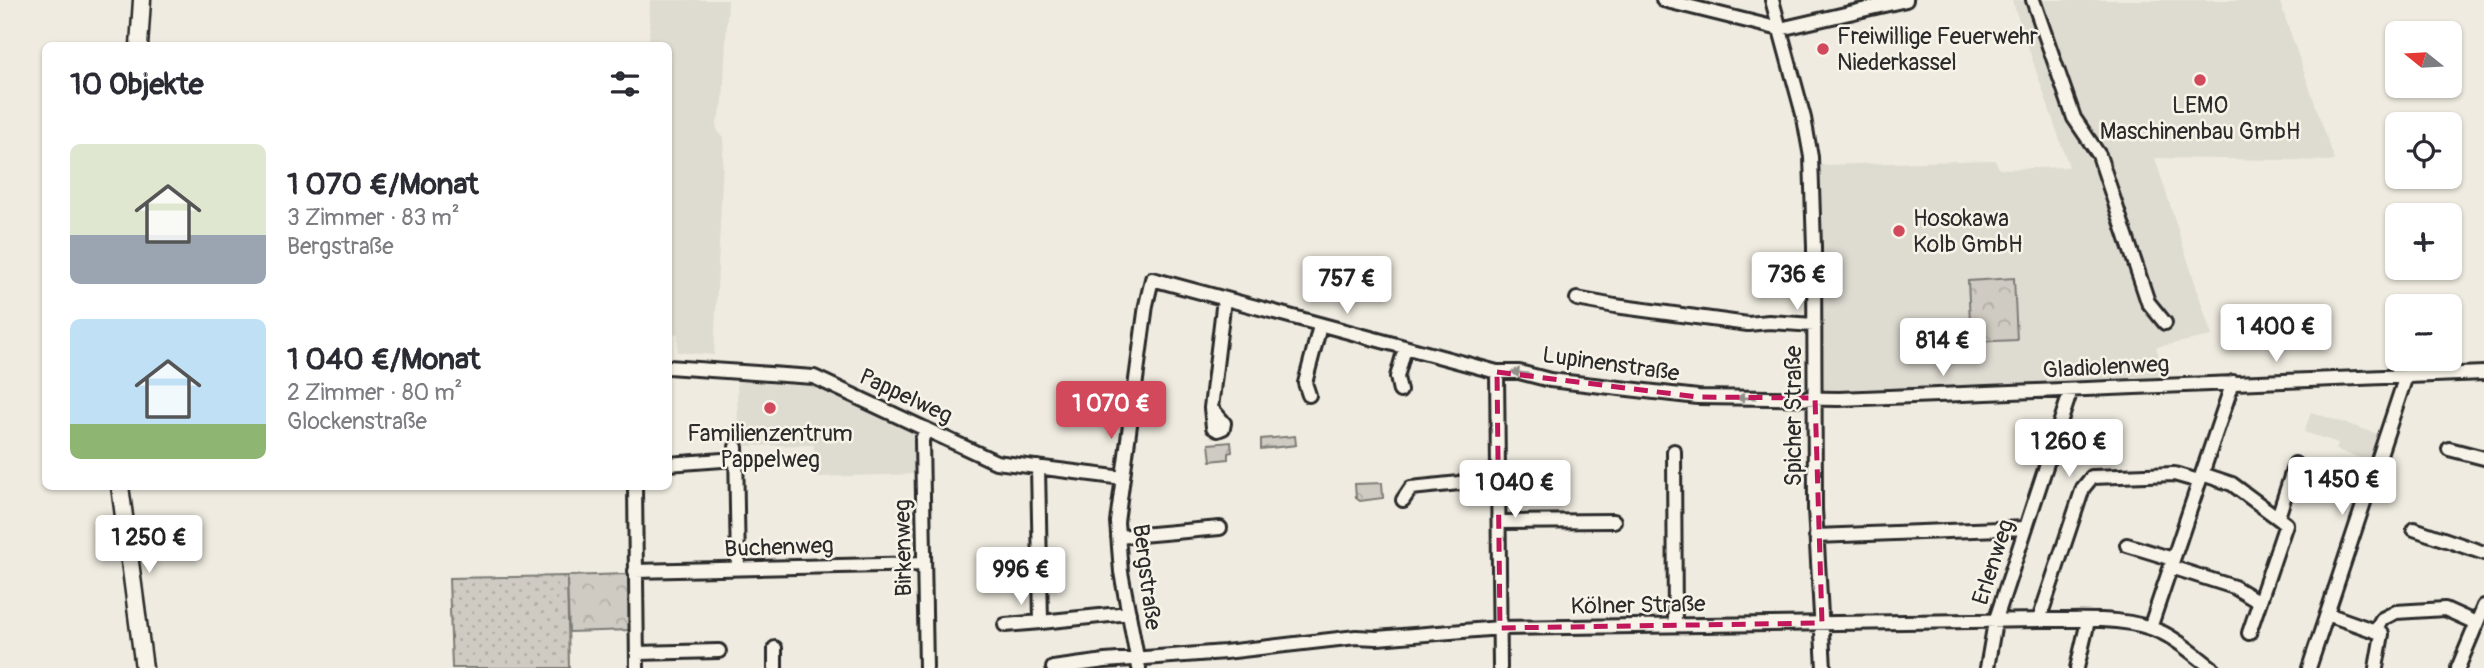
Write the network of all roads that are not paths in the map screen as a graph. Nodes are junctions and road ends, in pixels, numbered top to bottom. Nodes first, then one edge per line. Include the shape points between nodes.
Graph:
1 (142, 0) edge
2 (1663, 0) edge
3 (1772, 0) edge
4 (1906, 0) edge
5 (2034, 0) edge
6 (1780, 29) junction
7 (139, 42) edge
8 (1189, 290) joint
9 (1224, 299) junction
10 (1577, 299) dead end
11 (2165, 323) dead end
12 (1814, 325) junction
13 (1320, 326) junction
14 (1405, 348) junction
15 (672, 367) edge
16 (1497, 372) junction
17 (2484, 373) edge
18 (2406, 376) junction
19 (2233, 382) junction
20 (2071, 390) junction
21 (1400, 391) dead end
22 (1309, 395) dead end
23 (1815, 398) junction
24 (1212, 408) dead end
25 (926, 429) junction
26 (2449, 449) dead end
27 (1674, 451) dead end
28 (2484, 458) edge
29 (672, 463) edge
30 (2295, 464) dead end
31 (1038, 467) junction
32 (1123, 478) junction
33 (2201, 478) junction
34 (1498, 479) junction
35 (122, 490) edge
36 (635, 490) edge
37 (1403, 500) dead end
38 (2278, 516) junction
39 (1614, 521) dead end
40 (1499, 522) junction
41 (1220, 528) dead end
42 (2026, 528) junction
43 (2414, 529) dead end
44 (1816, 536) junction
45 (1118, 537) junction
46 (2127, 545) dead end
47 (2484, 553) edge
48 (2172, 563) junction
49 (924, 564) junction
50 (738, 569) junction
51 (635, 571) junction
52 (2259, 602) junction
53 (2484, 606) edge
54 (1129, 613) junction
55 (2327, 614) junction
56 (2039, 620) junction
57 (2088, 621) junction
58 (1041, 622) junction
59 (1995, 622) junction
60 (1822, 623) junction
61 (2476, 623) junction
62 (1005, 625) dead end
63 (1675, 625) junction
64 (1500, 628) junction
65 (2150, 628) junction
66 (2375, 631) junction
67 (2249, 633) dead end
68 (775, 648) dead end
69 (719, 651) dead end
70 (637, 653) junction
71 (1138, 664) edge
72 (144, 668) edge
73 (637, 668) edge
74 (775, 668) edge
75 (926, 668) edge
76 (1053, 668) edge
77 (1500, 668) edge
78 (1824, 668) edge
79 (1987, 668) edge
80 (2077, 668) edge
81 (2212, 668) edge
82 (2309, 668) edge
83 (2376, 668) edge
84 (2458, 668) edge

1 - 7 main road
2 - 6 street
3 - 6 street, Spicher Straße
4 - 6 street
5 - 11 street via 2074,118 2099,155 2148,302
6 - 12 street, Spicher Straße via 1811,157
8 - 9 street, Lupinenstraße
8 - 32 street, Bergstraße via 1152,279
9 - 13 street, Lupinenstraße
9 - 24 street
10 - 12 street via 1748,324
12 - 23 street, Spicher Straße
13 - 14 street, Lupinenstraße
13 - 22 street via 1305,383
14 - 16 street, Lupinenstraße
14 - 21 street via 1397,377
15 - 25 street, Pappelweg via 814,377
23 -> 16 street, Lupinenstraße via 1698,397
16 - 34 street
17 - 18 street, Gladiolenweg
18 - 19 street, Gladiolenweg
18 - 55 street
19 - 20 street, Gladiolenweg
19 - 33 street
20 - 23 street, Gladiolenweg
20 - 42 street, Erlenweg
23 - 44 street, Spicher Straße
25 - 31 street, Pappelweg via 996,462
25 - 49 street, Birkenweg via 922,440
26 - 28 street
27 - 63 street
29 - 50 street via 736,453
30 - 38 street
31 - 32 street, Pappelweg
31 - 58 street
32 - 45 street, Bergstraße
33 - 38 street via 2232,484
33 - 48 street
33 - 56 street via 2174,474 2092,477 2083,488
34 - 37 street via 1411,488
34 - 40 street
35 - 72 main road
36 - 51 street
38 - 52 street via 2286,524
39 - 40 street
40 - 64 street
41 - 45 street
42 - 44 street
42 - 59 street, Erlenweg
43 - 47 street
44 - 60 street, Spicher Straße
45 - 54 street, Bergstraße
46 - 48 street
48 - 52 street
48 - 65 street
49 - 50 street, Buchenweg
49 - 75 street, Birkenweg
50 - 51 street, Buchenweg
51 - 70 street
52 - 67 street
53 - 61 street
54 - 58 street
54 - 71 street, Bergstraße
55 - 66 street
55 - 82 street
56 - 57 street, Kölner Straße
56 - 59 street, Kölner Straße
57 - 65 street, Kölner Straße
57 - 80 street
58 - 62 street
59 - 60 street, Kölner Straße
59 - 79 street, Erlenweg
60 - 63 street, Kölner Straße
60 - 78 street, Spicher Straße
61 - 66 street via 2445,609 2396,612
61 - 84 street
63 - 64 street, Kölner Straße
64 - 71 street, Kölner Straße via 1356,637
64 - 77 street
65 - 81 street, Kölner Straße via 2177,641
66 - 83 street via 2382,634
68 - 74 street
69 - 70 street
70 - 73 street
71 - 76 street, Kölner Straße

